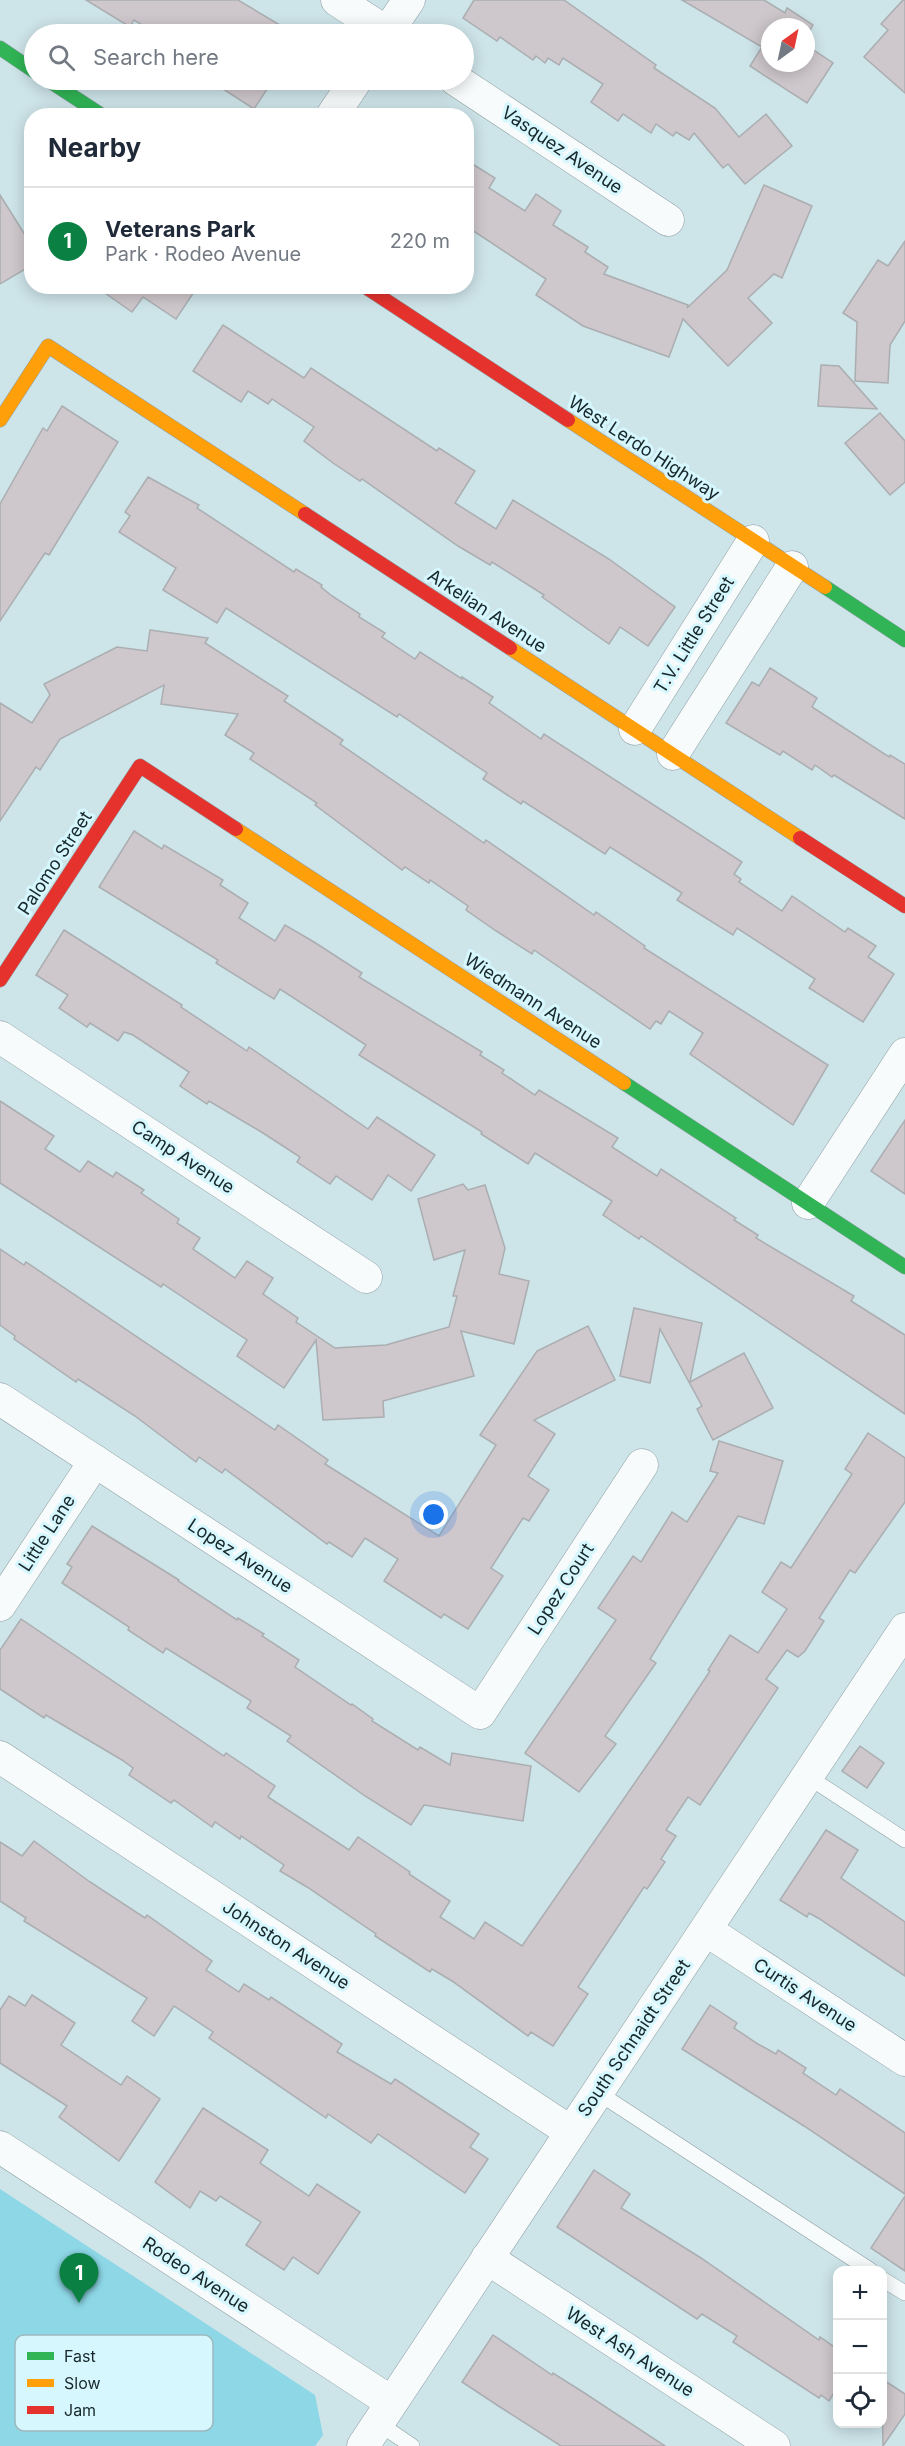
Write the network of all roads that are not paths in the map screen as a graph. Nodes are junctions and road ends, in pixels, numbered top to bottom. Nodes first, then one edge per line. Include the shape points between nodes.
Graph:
1 (337, 0) edge
2 (409, 0) edge
3 (372, 24) edge
4 (393, 24) edge
5 (0, 48) edge
6 (24, 64) edge
7 (63, 90) edge
8 (349, 90) edge
9 (471, 90) edge
10 (91, 108) edge
11 (337, 108) edge
12 (668, 220) dead end
13 (376, 294) edge
14 (0, 420) edge
15 (753, 541) junction
16 (792, 567) junction
17 (905, 640) edge
18 (635, 729) junction
19 (673, 754) junction
20 (140, 766) joint
21 (905, 906) edge
22 (0, 980) edge
23 (0, 1037) edge
24 (905, 1054) edge
25 (808, 1203) junction
26 (905, 1267) edge
27 (366, 1277) dead end
28 (0, 1399) edge
29 (95, 1461) junction
30 (642, 1464) dead end
31 (0, 1605) edge
32 (905, 1629) edge
33 (480, 1713) joint
34 (0, 1757) edge
35 (807, 1776) junction
36 (905, 1840) edge
37 (706, 1930) junction
38 (905, 2060) edge
39 (597, 2092) junction
40 (572, 2132) junction
41 (0, 2147) edge
42 (487, 2258) junction
43 (862, 2266) edge
44 (887, 2281) edge
45 (905, 2293) edge
46 (377, 2424) edge
47 (412, 2446) edge
48 (774, 2446) edge

1 - 3 street
2 - 4 street
5 - 6 street
7 - 10 street
8 - 11 street
9 - 12 street, Vasquez Avenue
13 - 15 street, West Lerdo Highway
14 - 18 street, Arkelian Avenue via 48,346
15 - 16 street, West Lerdo Highway
15 - 18 street, T.V. Little Street
16 - 17 street, West Lerdo Highway
16 - 19 street
18 - 19 street, Arkelian Avenue
19 - 21 street, Arkelian Avenue
20 - 22 street, Palomo Street
20 - 25 street, Wiedmann Avenue
23 - 27 street, Camp Avenue
24 - 25 street
25 - 26 street, Wiedmann Avenue
28 - 29 street, Lopez Avenue
29 - 31 street, Little Lane
29 - 33 street, Lopez Avenue
30 - 33 street, Lopez Court
32 - 35 street, South Schnaidt Street
34 - 40 street, Johnston Avenue
35 - 36 lane
35 - 37 street, South Schnaidt Street
37 - 38 street, Curtis Avenue
37 - 39 street, South Schnaidt Street
39 - 40 street, South Schnaidt Street
39 - 43 lane
40 - 42 street, South Schnaidt Street
41 - 46 street, Rodeo Avenue
42 - 46 street, South Schnaidt Street
42 - 48 street, West Ash Avenue
44 - 45 lane
46 - 47 lane

